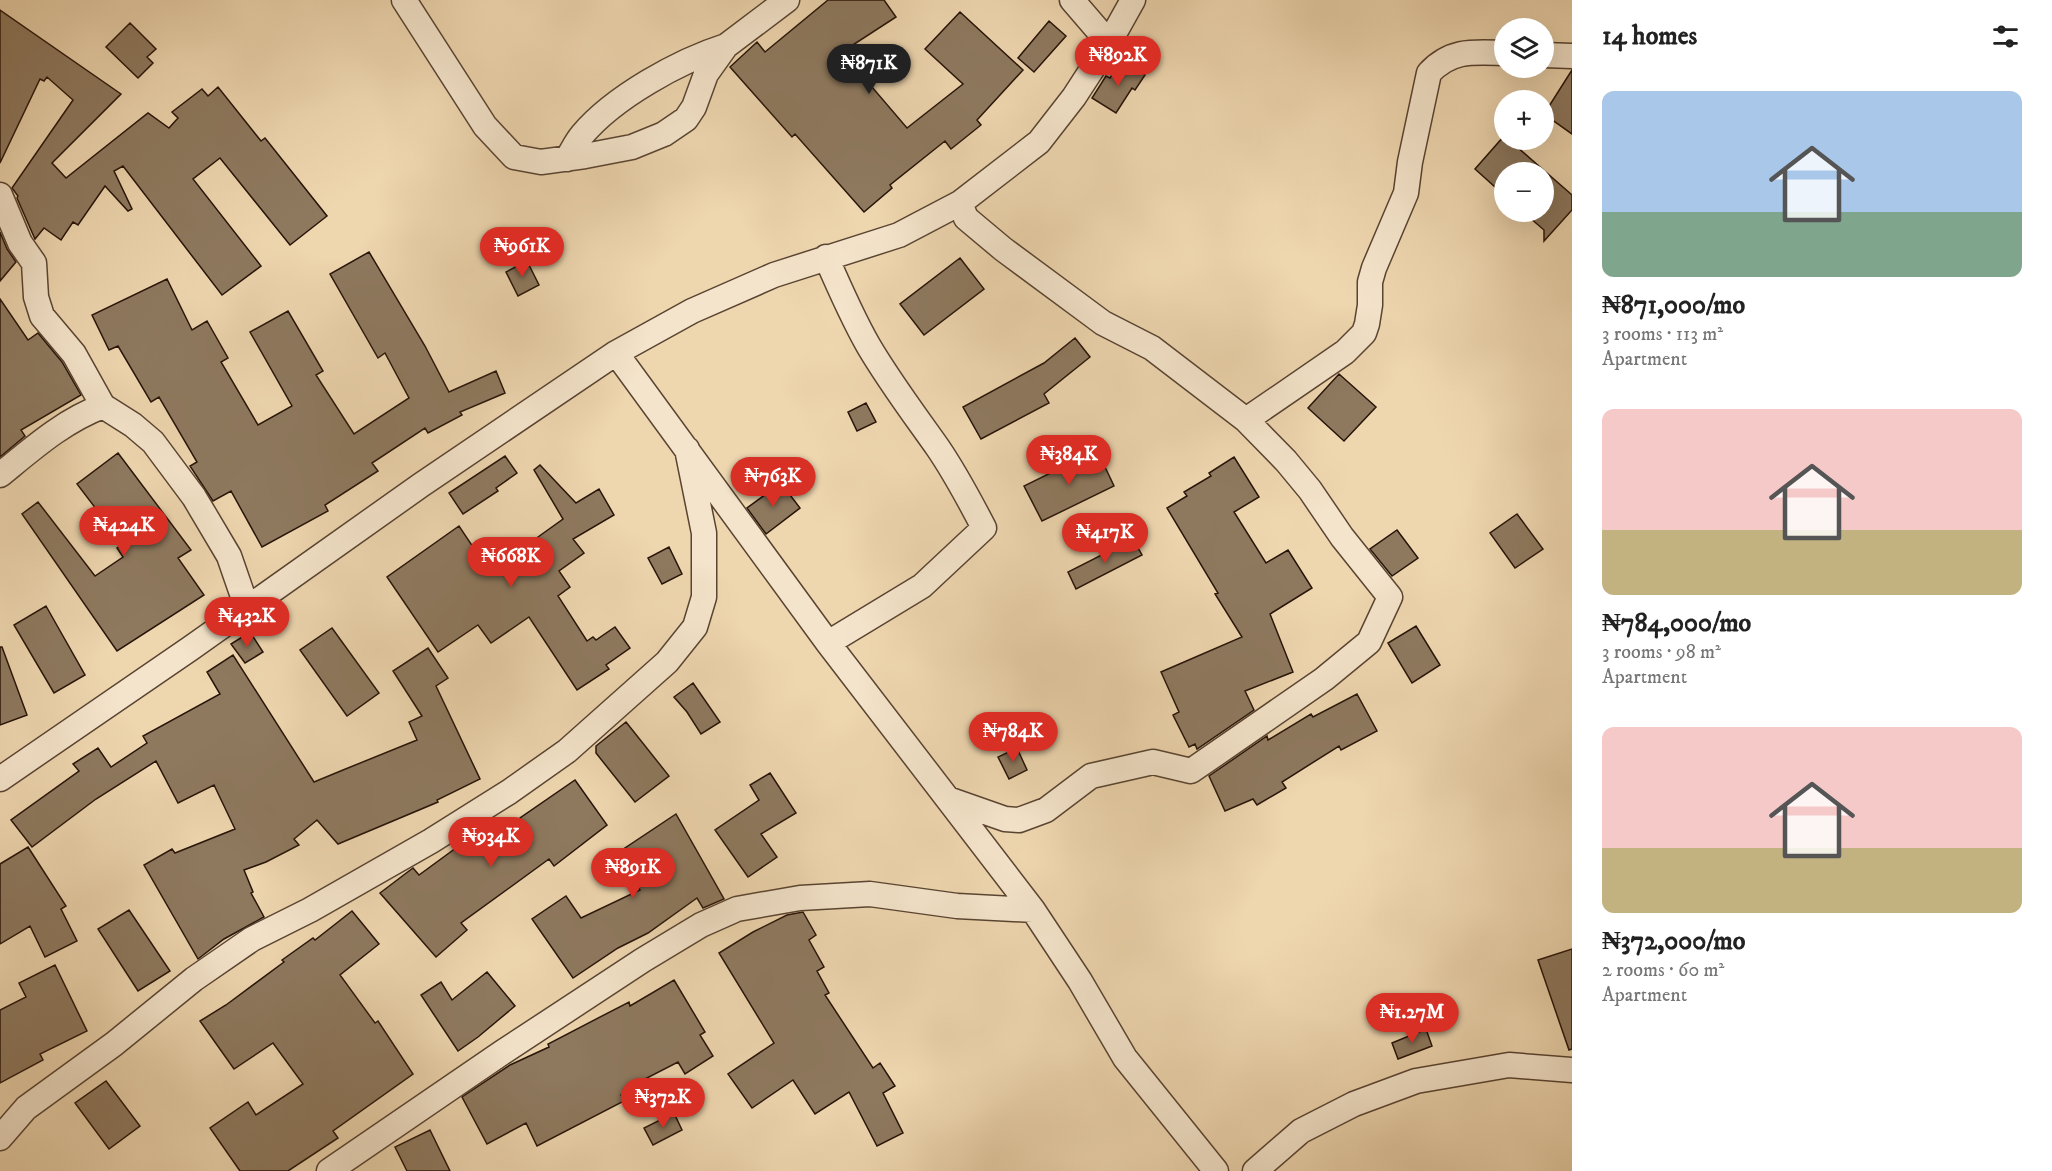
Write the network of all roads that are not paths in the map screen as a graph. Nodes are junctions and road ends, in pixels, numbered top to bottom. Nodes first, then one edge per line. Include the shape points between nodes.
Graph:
1 (404, 0) edge
2 (787, 0) edge
3 (1072, 0) edge
4 (1132, 0) edge
5 (1109, 43) junction
6 (726, 46) junction
7 (1494, 53) edge
8 (1554, 55) edge
9 (1572, 56) edge
10 (567, 159) junction
11 (0, 195) edge
12 (960, 203) junction
13 (826, 257) junction
14 (616, 353) junction
15 (103, 406) junction
16 (1246, 420) junction
17 (687, 449) junction
18 (0, 475) edge
19 (228, 556) junction
20 (271, 591) junction
21 (248, 608) junction
22 (828, 643) junction
23 (0, 779) edge
24 (948, 799) junction
25 (1033, 910) junction
26 (1572, 1070) edge
27 (0, 1138) edge
28 (329, 1171) edge
29 (1216, 1171) edge
30 (1254, 1171) edge

1 - 10 street via 484,126 514,157 542,162
2 - 6 street
3 - 5 street
4 - 5 street
5 - 12 street via 1039,142
6 - 10 street via 698,55 616,102 582,136
6 - 10 street via 706,74 686,119 664,134 632,147
7 - 16 street via 1453,55 1429,73 1406,193 1374,268 1364,333 1345,352
8 - 9 street
11 - 15 street via 20,243 34,263 36,297 42,316 74,354
12 - 13 street via 899,235
12 - 16 street via 966,218 1003,249 1102,323 1152,348
13 - 14 street via 692,311
13 - 22 street via 867,344 939,450 984,528 922,586
14 - 17 street
14 - 20 street
15 - 18 street via 51,434
15 - 19 street via 153,441 194,497
16 - 24 street via 1310,490 1390,597 1369,642 1324,679 1191,771 1153,762 1091,776 1046,810 1019,820 1005,819
17 - 22 street
17 - 27 street via 704,532 704,597 696,627 667,662 567,751 509,792 310,910 252,939 194,979 26,1108
19 - 20 street
19 - 21 street
20 - 21 street
21 - 23 street
22 - 24 street
24 - 25 street
25 - 28 street via 957,906 870,894 800,898 737,909 701,925 633,967
25 - 29 street via 1125,1058
26 - 30 street via 1509,1065 1416,1081 1354,1104 1300,1131

